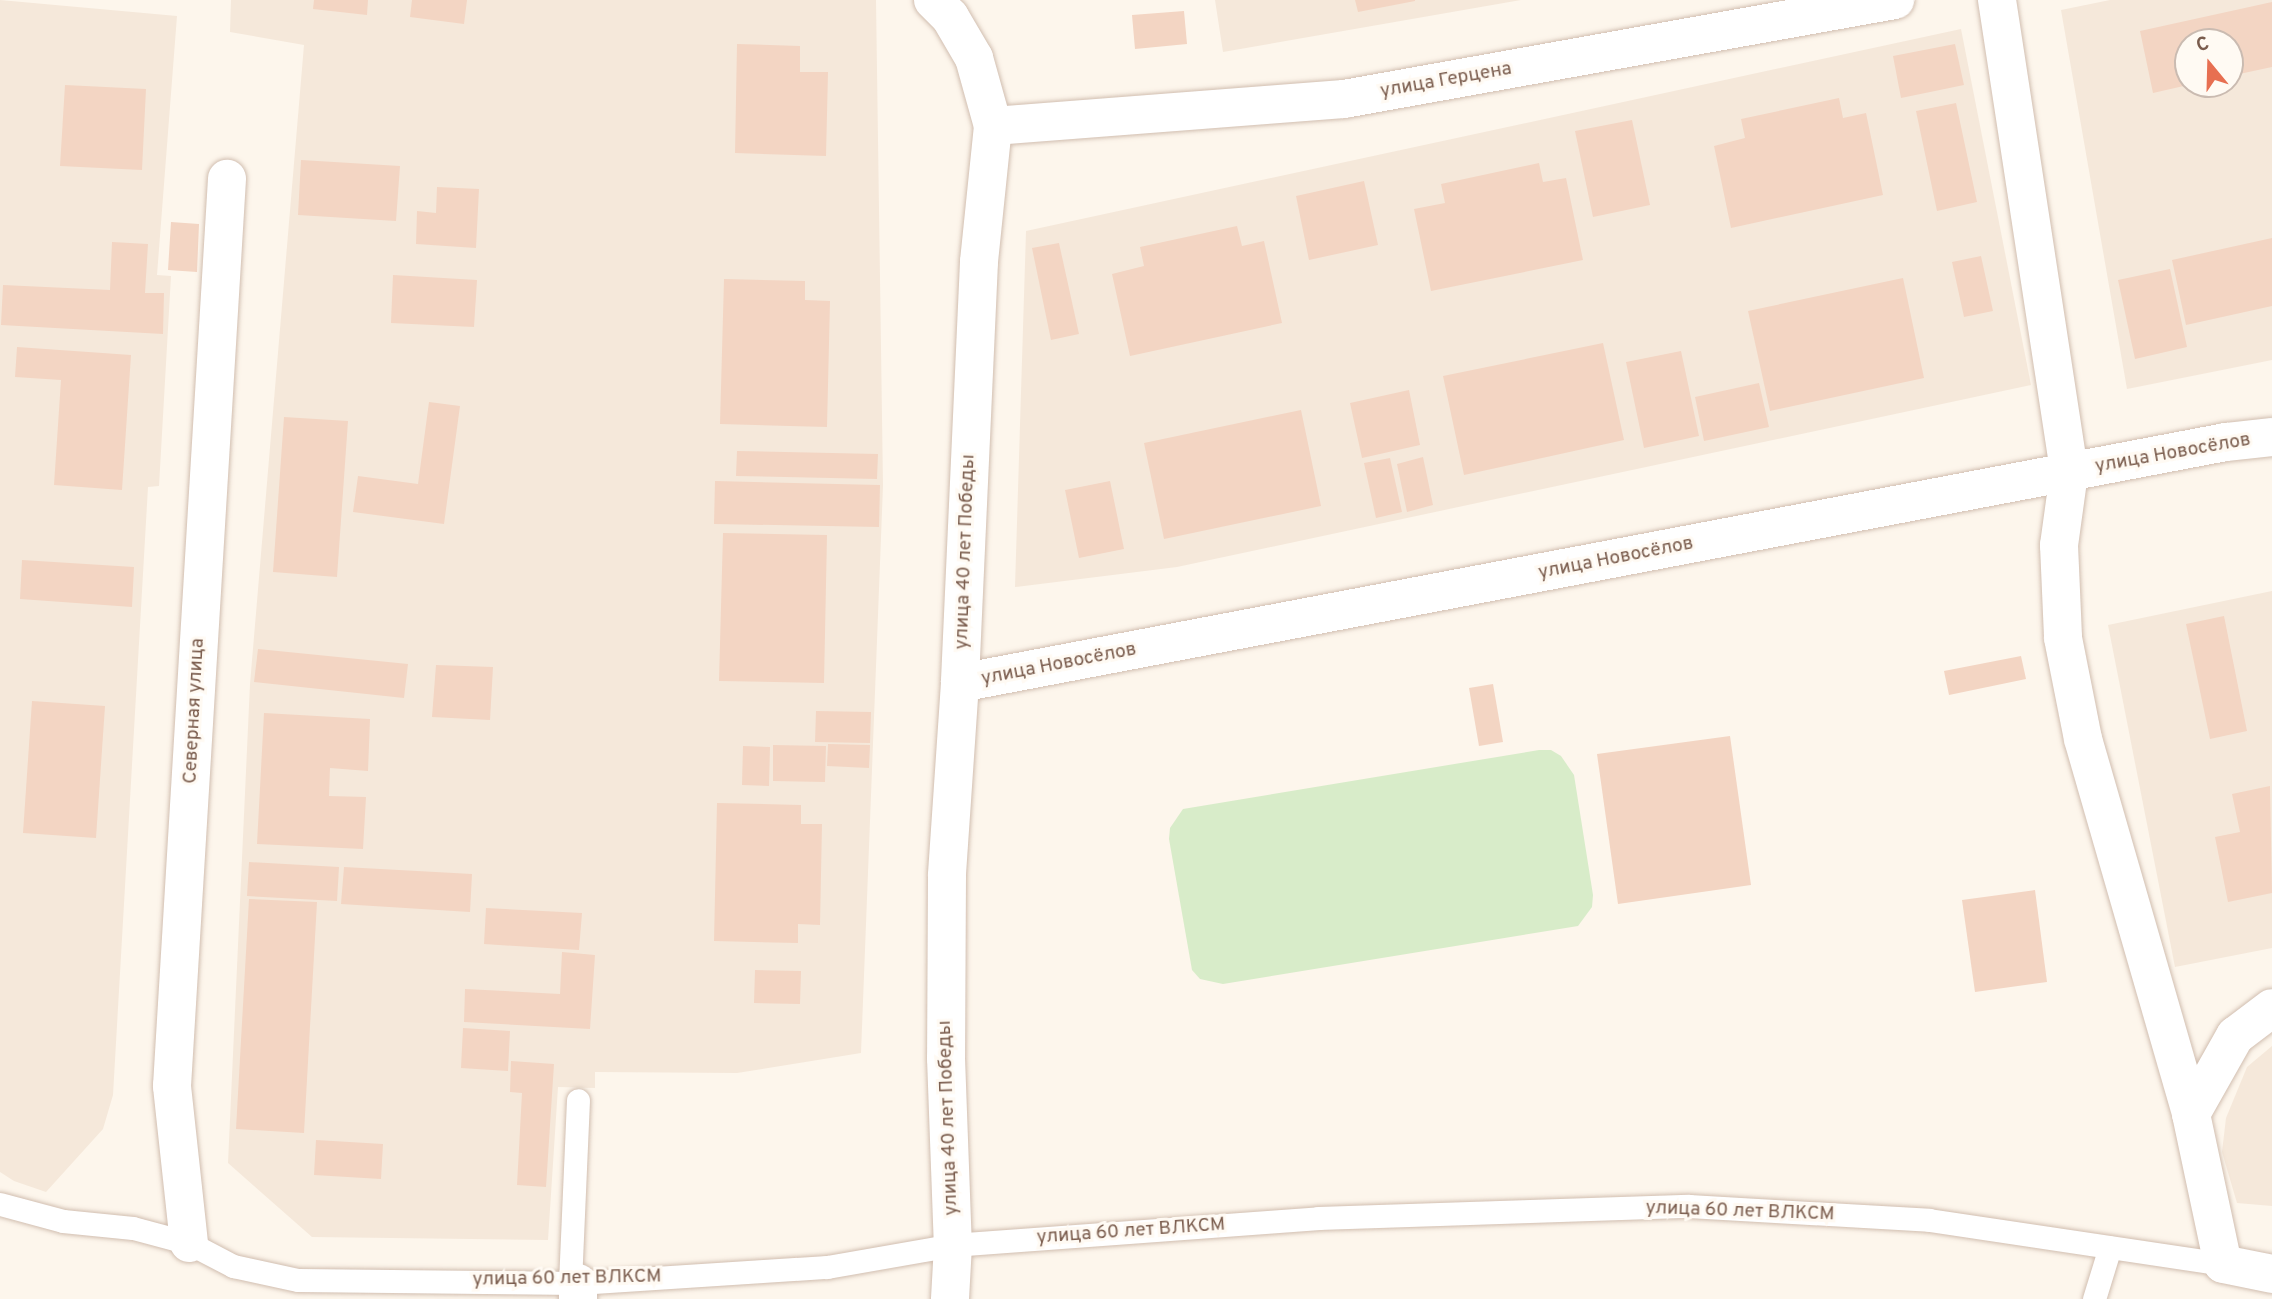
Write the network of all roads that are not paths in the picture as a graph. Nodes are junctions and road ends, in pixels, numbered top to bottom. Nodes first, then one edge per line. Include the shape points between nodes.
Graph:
1 (933, 0) edge
2 (1895, 0) edge
3 (1997, 0) edge
4 (993, 126) junction
5 (227, 179) dead end
6 (2272, 437) edge
7 (2069, 473) junction
8 (960, 683) junction
9 (2272, 1008) edge
10 (578, 1100) dead end
11 (2191, 1114) junction
12 (0, 1204) edge
13 (189, 1243) junction
14 (953, 1245) junction
15 (2110, 1248) junction
16 (2222, 1264) junction
17 (2272, 1274) edge
18 (576, 1288) edge
19 (950, 1299) edge
20 (2094, 1299) edge

1 - 4 street, улица 40 лет Победы via 950,17 974,58
2 - 4 street, улица Герцена via 1344,99
3 - 7 street
4 - 8 street, улица 40 лет Победы via 979,262
5 - 13 street, Северная улица via 173,1086
6 - 7 street, улица Новосёлов
7 - 8 street, улица Новосёлов
7 - 11 street via 2059,545 2063,638 2084,739
8 - 14 street, улица 40 лет Победы via 947,876 946,1058
9 - 11 street via 2235,1036
10 - 18 lane
11 - 16 street
12 - 13 lane, улица 60 лет ВЛКСМ via 64,1221 133,1228
13 - 18 lane, улица 60 лет ВЛКСМ via 233,1266 298,1280
14 - 15 lane, улица 60 лет ВЛКСМ via 1318,1218 1689,1206 1929,1220
14 - 18 lane, улица 60 лет ВЛКСМ via 827,1267
14 - 19 street, улица 40 лет Победы
15 - 16 lane, улица 60 лет ВЛКСМ
15 - 20 lane
16 - 17 street, улица 60 лет ВЛКСМ

